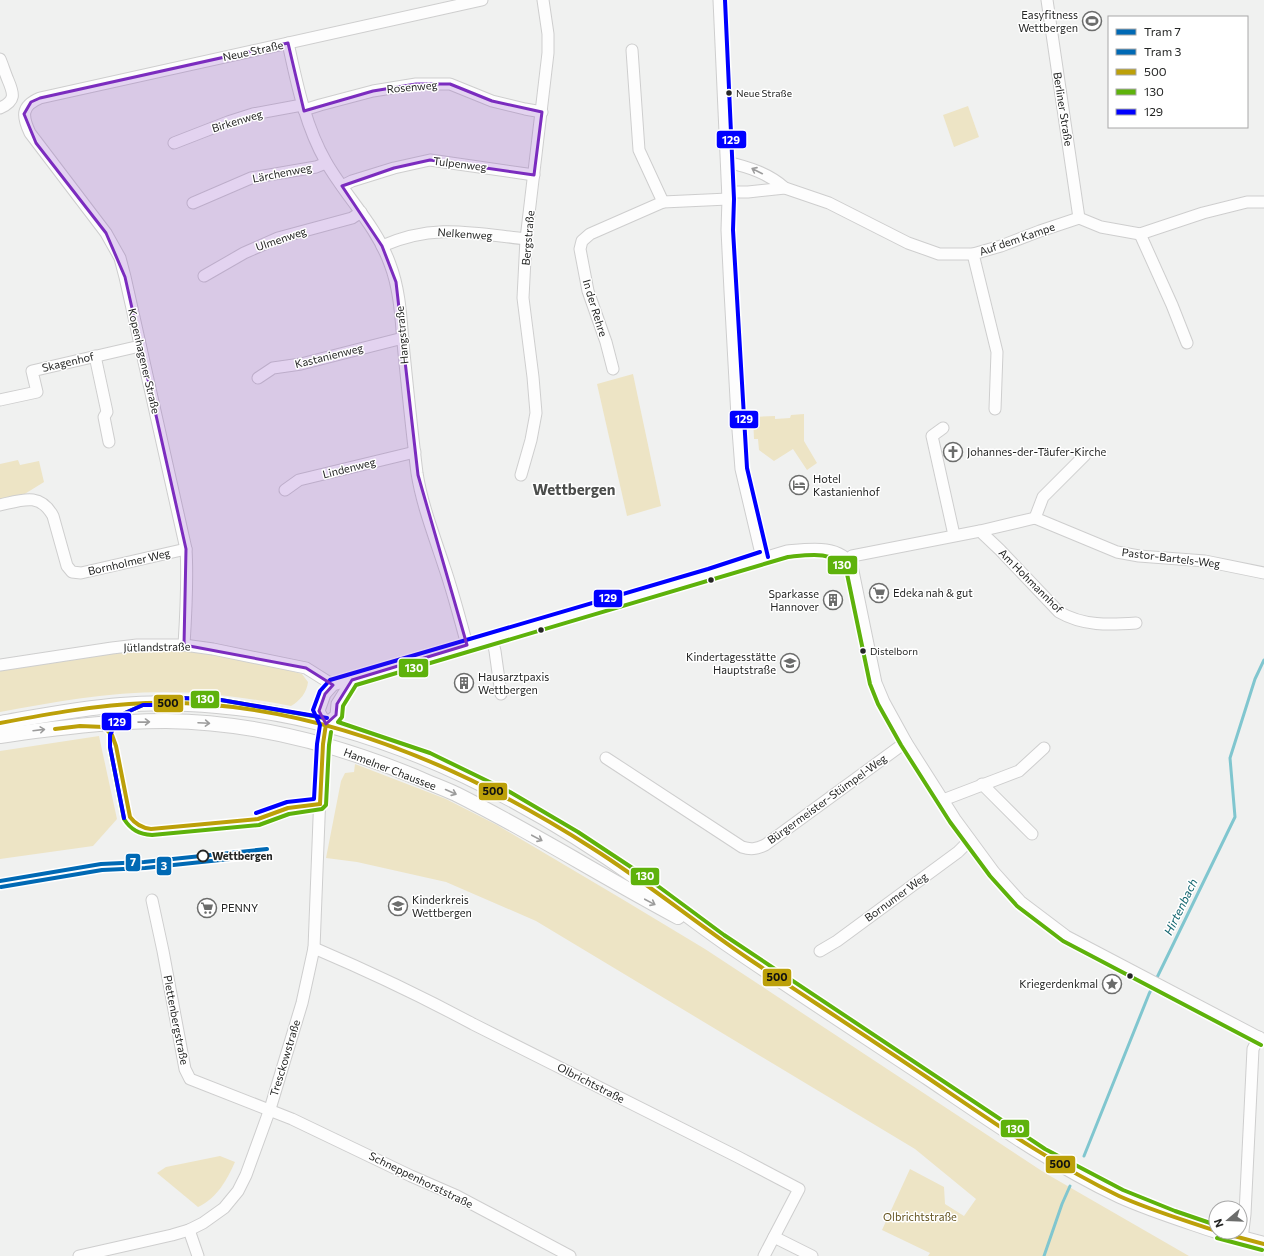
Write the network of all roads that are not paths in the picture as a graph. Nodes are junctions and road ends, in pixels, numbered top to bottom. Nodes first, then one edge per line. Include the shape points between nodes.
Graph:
1 (482, 0) edge
2 (543, 0) edge
3 (719, 0) edge
4 (1046, 0) edge
5 (288, 44) junction
6 (632, 50) dead end
7 (0, 59) edge
8 (27, 106) joint
9 (0, 108) edge
10 (303, 108) junction
11 (542, 112) junction
12 (174, 143) dead end
13 (727, 162) junction
14 (326, 163) junction
15 (534, 175) junction
16 (342, 186) junction
17 (785, 188) junction
18 (728, 195) junction
19 (663, 202) junction
20 (1264, 202) edge
21 (193, 203) dead end
22 (361, 212) junction
23 (1079, 218) junction
24 (1140, 234) junction
25 (526, 239) junction
26 (382, 246) junction
27 (973, 254) junction
28 (204, 276) dead end
29 (403, 338) junction
30 (1187, 343) dead end
31 (140, 346) junction
32 (96, 356) junction
33 (613, 369) dead end
34 (258, 378) dead end
35 (0, 400) edge
36 (996, 409) dead end
37 (943, 428) dead end
38 (109, 442) dead end
39 (415, 452) junction
40 (1085, 455) dead end
41 (521, 475) dead end
42 (285, 490) dead end
43 (0, 505) edge
44 (1035, 518) junction
45 (980, 531) junction
46 (954, 535) junction
47 (186, 549) junction
48 (762, 558) junction
49 (848, 560) junction
50 (1264, 573) edge
51 (1136, 623) dead end
52 (492, 639) junction
53 (184, 645) junction
54 (467, 645) junction
55 (0, 665) edge
56 (352, 680) junction
57 (333, 685) junction
58 (501, 694) dead end
59 (0, 723) edge
60 (326, 724) junction
61 (0, 736) edge
62 (906, 742) junction
63 (323, 744) junction
64 (1044, 748) dead end
65 (606, 758) dead end
66 (982, 784) junction
67 (943, 800) junction
68 (1032, 834) dead end
69 (970, 840) junction
70 (152, 900) dead end
71 (721, 940) junction
72 (314, 948) junction
73 (820, 951) dead end
74 (1262, 1039) edge
75 (270, 1109) junction
76 (1245, 1200) edge
77 (1208, 1228) edge
78 (189, 1230) junction
79 (774, 1237) junction
80 (1248, 1240) edge
81 (1264, 1244) edge
82 (79, 1256) edge
83 (198, 1256) edge
84 (570, 1256) edge
85 (764, 1256) edge
86 (812, 1256) edge

1 - 5 street, Neue Straße
2 - 11 street, Bergstraße via 548,53
3 - 13 street
4 - 23 street, Berliner Straße
5 - 8 street, Neue Straße via 40,98
5 - 10 street, Hangstraße
6 - 19 street via 639,150
7 - 9 street via 13,94 8,105
8 - 31 street, Kopenhagener Straße via 24,114 26,123 36,143 97,220 120,258
10 - 11 street, Rosenweg via 373,91 416,84 450,84 492,101
10 - 12 street, Birkenweg via 253,114
10 - 14 street, Hangstraße
11 - 15 street, Bergstraße
17 -> 13 street, Auf dem Kampe via 753,168
13 - 18 street
14 - 16 street, Hangstraße
14 - 21 street, Lärchenweg via 251,178
15 - 16 street, Tulpenweg via 430,160 394,168
15 - 25 street, Bergstraße
16 - 22 street, Hangstraße
17 - 18 street, Auf dem Kampe
17 - 27 street, Auf dem Kampe via 829,203 908,243 939,254
18 - 19 street, In der Rehre
18 - 48 street via 727,230 737,424 742,469
19 - 33 street, In der Rehre via 590,234 582,241 580,249 588,291
20 - 24 street via 1247,202 1203,213
22 - 26 street, Hangstraße
22 - 28 street, Ulmenweg via 352,218 278,238 244,253
23 - 24 street via 1101,227
23 - 27 street, Auf dem Kampe
24 - 30 street
25 - 26 street, Nelkenweg via 440,231 419,233
25 - 41 street, Bergstraße via 524,298 536,413 532,440
26 - 29 street, Hangstraße via 396,282
27 - 36 street via 997,352
29 - 34 street, Kastanienweg via 301,364 273,368
29 - 39 street, Hangstraße
31 - 32 street, Skagenhof
31 - 47 street, Kopenhagener Straße
32 - 35 street, Skagenhof via 32,371 37,392
32 - 38 street via 107,412 104,418
37 - 46 street via 932,436
39 - 42 street, Lindenweg via 299,480
39 - 54 street, Hangstraße via 423,501
40 - 44 street via 1043,498
43 - 47 street, Bornholmer Weg via 36,500 49,508 67,566 72,572 81,573
44 - 45 street
44 - 50 street, Pastor-Bartels-Weg via 1117,552 1205,560
45 - 46 street
45 - 51 street, Am Hohmannhof via 1059,612 1069,618 1103,625
46 - 49 street via 852,556
47 - 53 street, Kopenhagener Straße
48 - 49 street via 787,551 830,550
48 - 52 street
49 - 62 street via 852,566 876,683 893,721
52 - 54 street
52 - 58 street
53 - 55 street, Jütlandstraße via 118,647
53 - 57 street, Jütlandstraße via 306,668
54 - 56 street
56 - 57 street
56 - 60 street via 337,704 336,715
57 - 60 street via 325,694 319,711
59 - 60 main road, Hamelner Chaussee via 79,709 153,703 254,710
60 - 63 street, Tresckowstraße
60 - 71 main road, Hamelner Chaussee via 428,759 507,797 575,837 640,880
61 -> 63 main road, Hamelner Chaussee via 123,722 165,721 219,724
62 - 65 street, Bürgermeister-Stümpel-Weg via 765,845 750,850
62 - 67 street
63 -> 71 main road, Hamelner Chaussee via 382,763 455,794
63 - 72 street, Tresckowstraße
64 - 66 street via 1020,770
66 - 67 street
66 - 68 street
67 - 69 street
69 - 73 street, Bornumer Weg via 958,852
69 - 74 street via 1021,902 1066,936
70 - 75 street, Plettenbergstraße via 184,1069 190,1079
71 - 77 main road, Hamelner Chaussee via 1042,1154 1120,1196
72 - 75 street, Tresckowstraße via 302,1003
72 - 79 street, Olbrichtstraße via 420,996 799,1189
74 - 76 street via 1253,1049
75 - 78 street, Tresckowstraße via 238,1191 224,1208
75 - 84 street, Schneppenhorststraße via 457,1196
78 - 82 street, Tresckowstraße
78 - 83 street
79 - 85 street, Olbrichtstraße
79 - 86 street
80 - 81 main road

